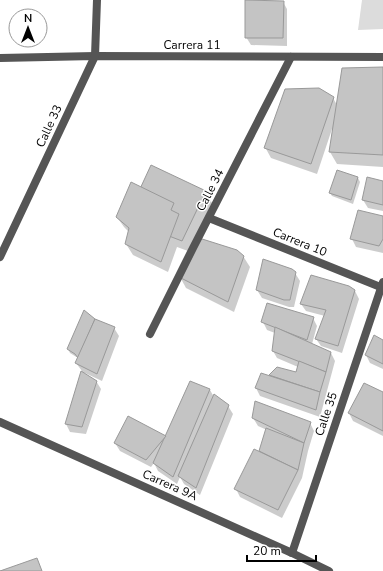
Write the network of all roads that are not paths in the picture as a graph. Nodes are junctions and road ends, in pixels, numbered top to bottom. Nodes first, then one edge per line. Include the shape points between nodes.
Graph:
1 (97, 0) edge
2 (95, 56) junction
3 (291, 57) junction
4 (383, 57) edge
5 (0, 58) edge
6 (209, 218) junction
7 (3, 245) edge
8 (0, 257) edge
9 (382, 286) edge
10 (150, 334) dead end
11 (0, 422) edge
12 (292, 553) junction
13 (329, 571) edge

1 - 2 street, Calle 33
2 - 3 street, Carrera 11
2 - 5 street, Carrera 11
2 - 7 street, Calle 33
3 - 4 street, Carrera 11
3 - 6 street, Calle 34
6 - 9 street, Carrera 10
6 - 10 street, Calle 34
7 - 8 street, Calle 33
9 - 12 street, Calle 35
11 - 12 street, Carrera 9A
12 - 13 street, Carrera 9A

